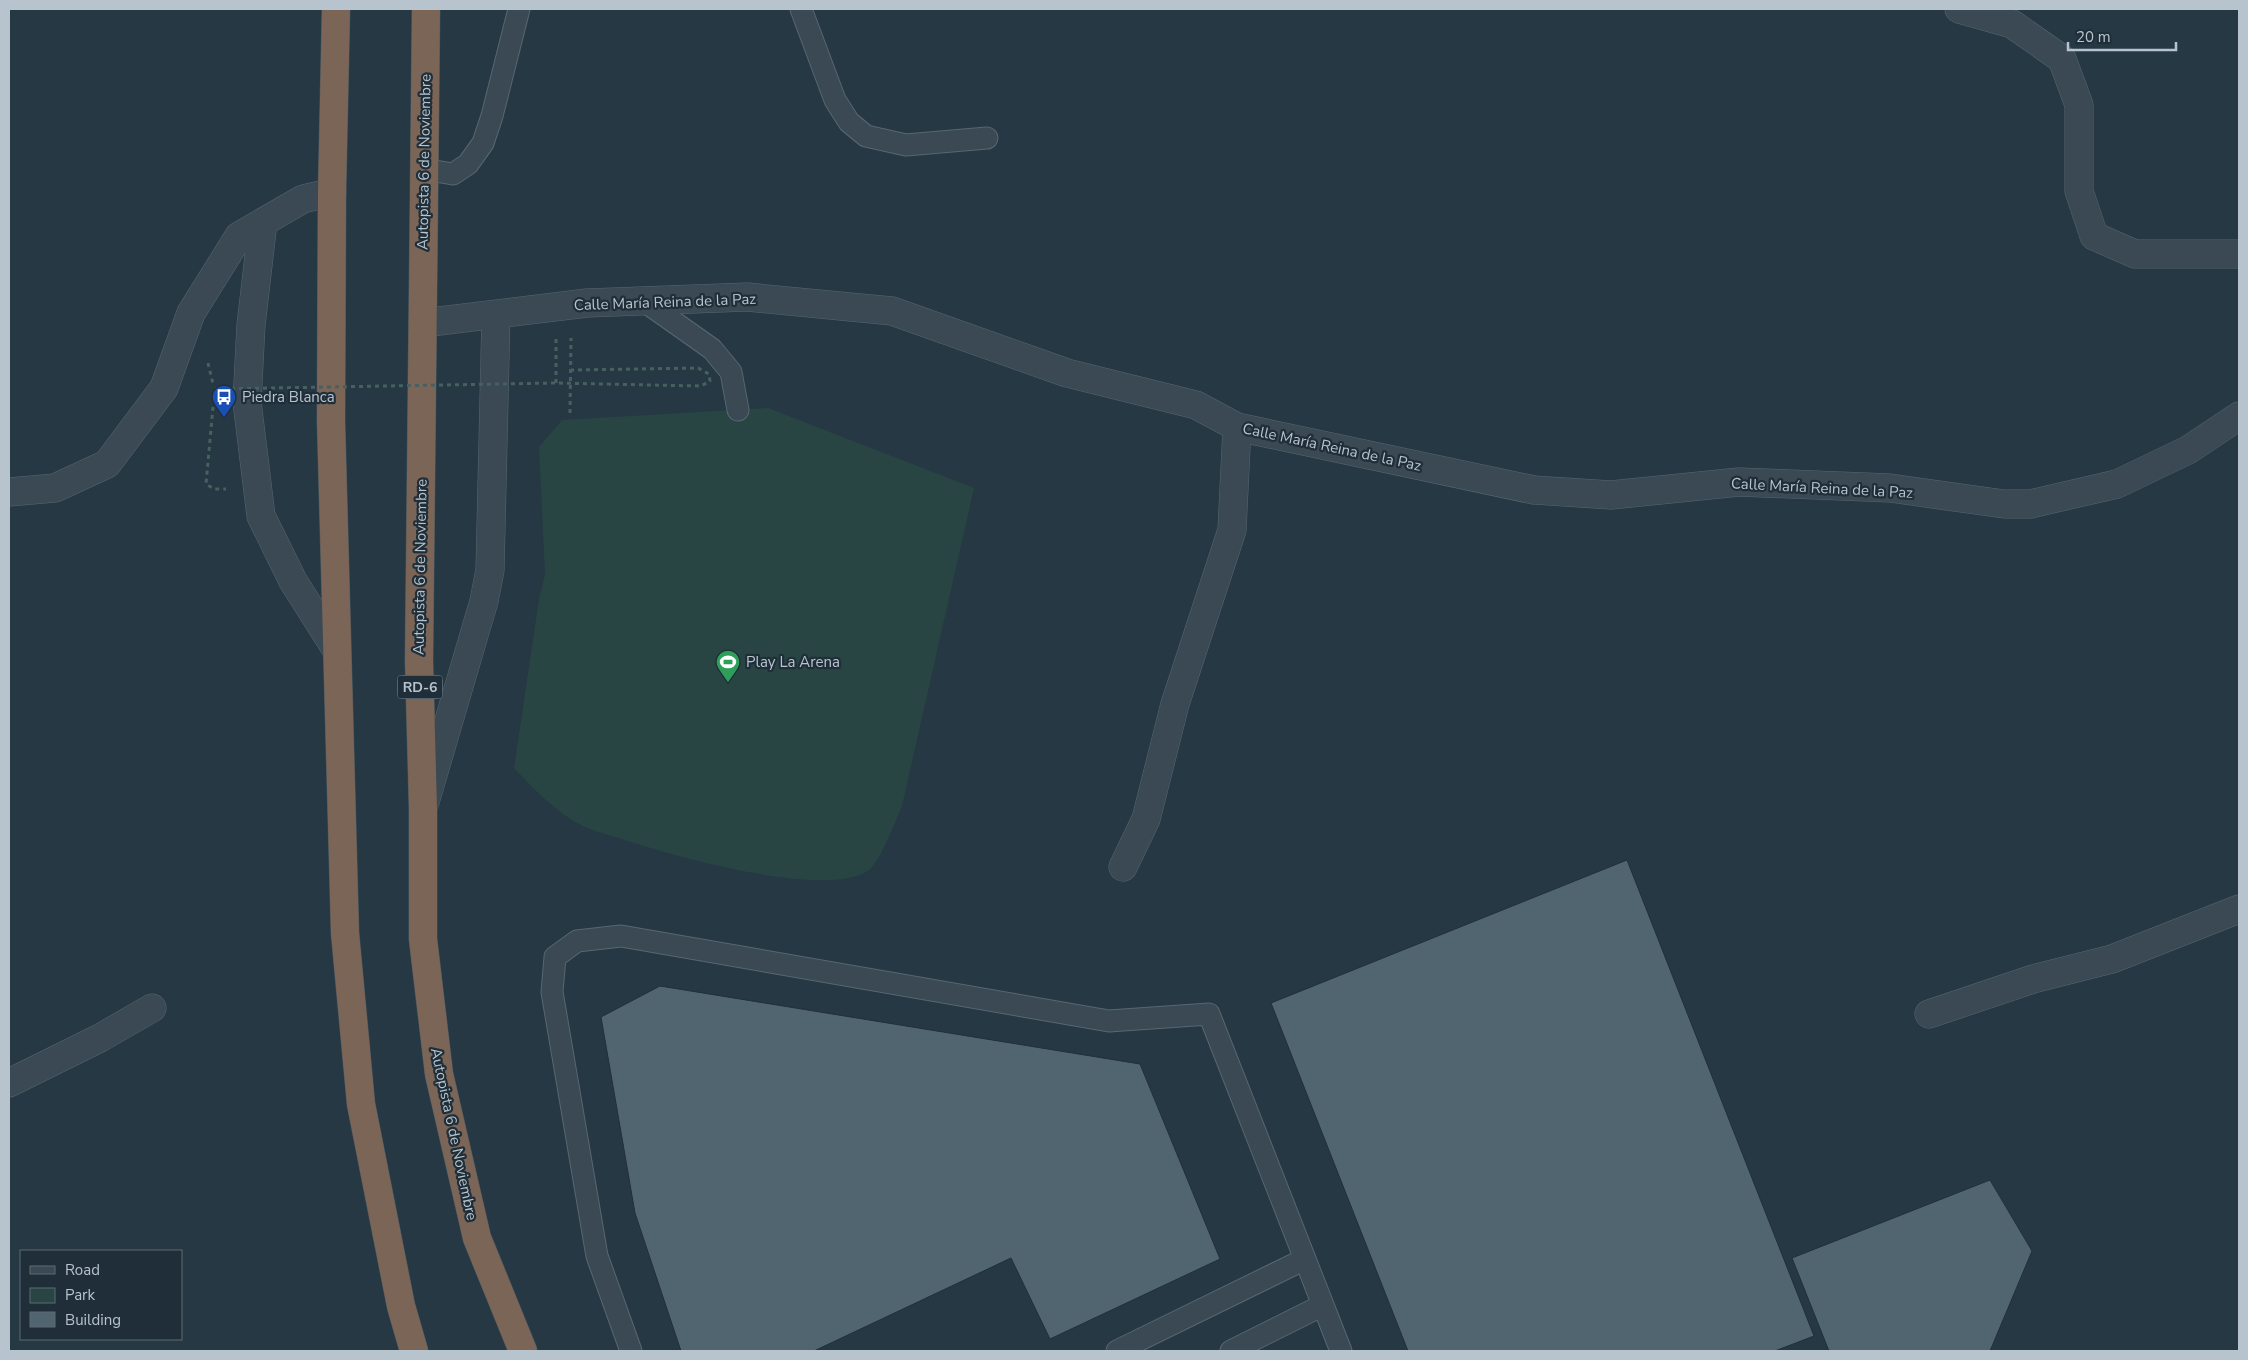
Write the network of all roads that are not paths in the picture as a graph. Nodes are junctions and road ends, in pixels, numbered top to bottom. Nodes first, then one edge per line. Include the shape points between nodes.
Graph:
1 (336, 9) edge
2 (426, 9) edge
3 (520, 9) edge
4 (801, 9) edge
5 (1959, 9) edge
6 (987, 138) dead end
7 (423, 169) junction
8 (332, 192) junction
9 (263, 222) junction
10 (2239, 254) edge
11 (644, 301) junction
12 (496, 314) junction
13 (423, 323) junction
14 (738, 410) dead end
15 (2239, 416) edge
16 (1237, 427) junction
17 (9, 492) edge
18 (336, 649) junction
19 (424, 808) junction
20 (1123, 867) dead end
21 (2239, 910) edge
22 (152, 1008) dead end
23 (1929, 1014) dead end
24 (9, 1083) edge
25 (1305, 1260) junction
26 (1323, 1306) junction
27 (414, 1351) edge
28 (523, 1351) edge
29 (631, 1351) edge
30 (1118, 1351) edge
31 (1231, 1351) edge
32 (1341, 1351) edge

1 - 8 highway
2 - 7 highway, Autopista 6 de Noviembre / RD-6
3 - 7 lane via 483,142 468,164 453,174
4 - 6 lane via 835,100 850,122 866,136 906,145
5 - 10 street via 2012,24 2062,59 2079,105 2079,191 2094,236 2135,254
7 - 13 highway, Autopista 6 de Noviembre / RD-6
8 - 9 street via 303,199
8 - 18 highway via 331,421
9 - 17 street via 239,236 191,313 164,388 107,464 55,488
9 - 18 street via 247,402 261,516 293,581
11 - 12 street, Calle María Reina de la Paz via 587,303
11 - 14 lane via 712,350 731,372
11 - 16 street, Calle María Reina de la Paz via 747,297 892,311 1067,373 1196,405
12 - 13 street, Calle María Reina de la Paz
12 - 19 street via 490,570 484,601
13 - 19 highway, Autopista 6 de Noviembre / RD-6 via 419,661
15 - 16 street, Calle María Reina de la Paz via 2188,450 2117,484 2030,504 2004,504 1890,488 1739,482 1612,495 1534,490
16 - 20 street via 1232,530 1175,704 1146,819
18 - 27 highway via 345,933 361,1104 401,1306
19 - 28 highway, Autopista 6 de Noviembre / RD-6 via 423,939 438,1074 477,1238
21 - 23 street via 2112,959 2033,979
22 - 24 street
25 - 26 lane
25 - 29 lane via 1209,1014 1109,1021 621,936 577,941 555,957 552,992 597,1256
25 - 30 lane
26 - 31 lane
26 - 32 lane

